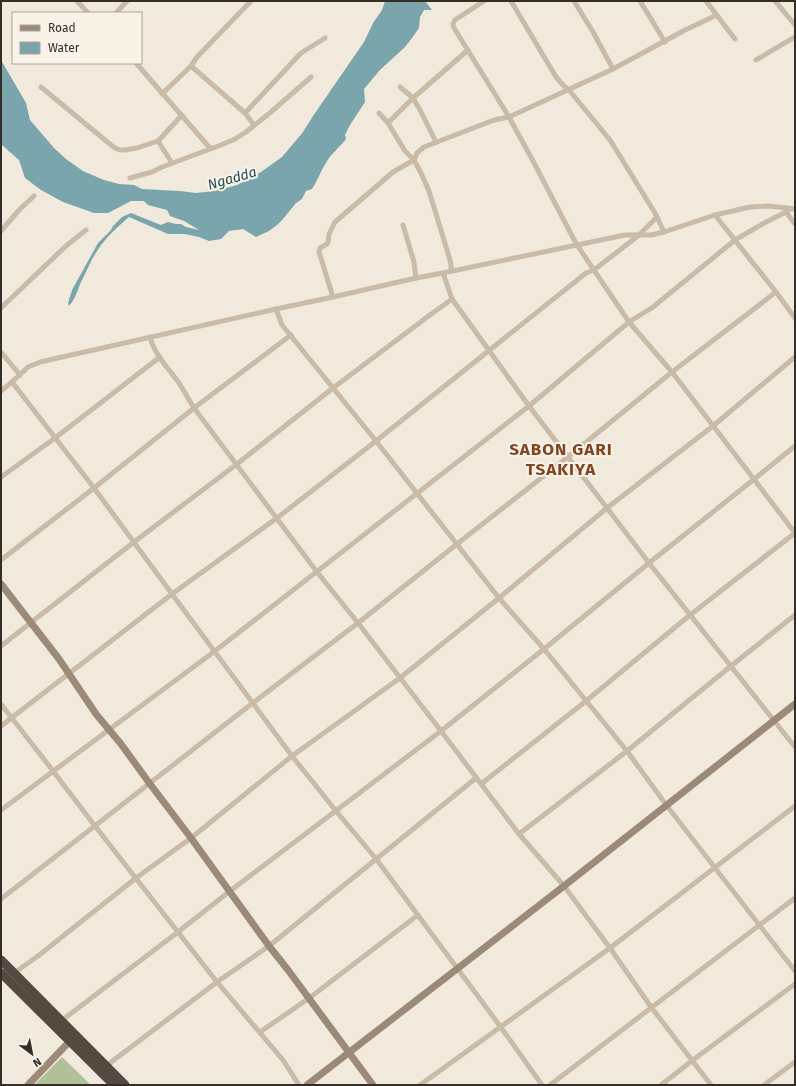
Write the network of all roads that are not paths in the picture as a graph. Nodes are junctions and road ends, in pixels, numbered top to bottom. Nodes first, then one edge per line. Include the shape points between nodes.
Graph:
1 (77, 1) edge
2 (127, 1) edge
3 (251, 1) edge
4 (484, 1) edge
5 (511, 1) edge
6 (574, 1) edge
7 (640, 1) edge
8 (706, 1) edge
9 (775, 1) edge
10 (87, 12) edge
11 (117, 12) edge
12 (717, 15) junction
13 (795, 25) edge
14 (795, 37) edge
15 (325, 38) dead end
16 (735, 39) dead end
17 (665, 42) junction
18 (468, 50) junction
19 (756, 60) dead end
20 (137, 64) edge
21 (191, 66) junction
22 (613, 69) junction
23 (312, 77) dead end
24 (41, 87) dead end
25 (400, 87) dead end
26 (569, 90) junction
27 (162, 94) junction
28 (413, 98) junction
29 (245, 113) junction
30 (379, 113) dead end
31 (182, 115) junction
32 (509, 117) junction
33 (388, 123) junction
34 (254, 125) junction
35 (158, 141) junction
36 (436, 142) junction
37 (210, 148) junction
38 (414, 160) junction
39 (172, 163) junction
40 (130, 178) dead end
41 (34, 196) dead end
42 (790, 210) edge
43 (715, 215) junction
44 (657, 217) junction
45 (795, 224) edge
46 (403, 225) dead end
47 (86, 230) dead end
48 (1, 231) edge
49 (664, 232) junction
50 (639, 235) junction
51 (735, 240) junction
52 (577, 244) junction
53 (594, 270) junction
54 (451, 271) junction
55 (443, 273) junction
56 (416, 278) junction
57 (776, 292) junction
58 (333, 297) junction
59 (452, 299) junction
60 (1, 308) edge
61 (276, 309) junction
62 (795, 318) edge
63 (629, 322) junction
64 (291, 335) junction
65 (150, 337) junction
66 (489, 350) junction
67 (1, 352) edge
68 (160, 357) junction
69 (795, 357) edge
70 (672, 372) junction
71 (20, 375) junction
72 (12, 382) junction
73 (333, 388) junction
74 (1, 391) edge
75 (528, 406) junction
76 (194, 408) junction
77 (713, 426) junction
78 (55, 438) junction
79 (376, 441) junction
80 (795, 446) edge
81 (568, 457) junction
82 (237, 464) junction
83 (1, 477) edge
84 (754, 480) junction
85 (94, 488) junction
86 (418, 493) junction
87 (607, 508) junction
88 (277, 518) junction
89 (795, 533) edge
90 (134, 542) junction
91 (457, 544) junction
92 (1, 560) edge
93 (649, 563) junction
94 (317, 572) junction
95 (1, 584) edge
96 (172, 594) junction
97 (499, 598) junction
98 (690, 615) junction
99 (795, 615) edge
100 (31, 623) junction
101 (358, 623) junction
102 (1, 646) edge
103 (544, 649) junction
104 (215, 651) junction
105 (731, 666) junction
106 (69, 674) junction
107 (400, 678) junction
108 (586, 701) junction
109 (254, 702) junction
110 (1, 704) edge
111 (795, 704) edge
112 (12, 718) junction
113 (774, 721) junction
114 (1, 726) edge
115 (109, 729) junction
116 (441, 731) junction
117 (795, 747) edge
118 (627, 752) junction
119 (292, 756) junction
120 (53, 771) junction
121 (476, 778) junction
122 (150, 784) junction
123 (481, 784) junction
124 (667, 806) junction
125 (795, 806) edge
126 (1, 810) edge
127 (336, 811) junction
128 (94, 826) junction
129 (519, 834) junction
130 (191, 838) junction
131 (377, 860) junction
132 (715, 868) junction
133 (136, 878) junction
134 (564, 886) junction
135 (230, 891) junction
136 (795, 898) edge
137 (1, 899) edge
138 (418, 915) junction
139 (760, 925) junction
140 (178, 932) junction
141 (269, 946) junction
142 (610, 948) junction
143 (1, 960) edge
144 (458, 968) junction
145 (795, 971) edge
146 (14, 973) junction
147 (2, 975) edge
148 (217, 982) junction
149 (795, 984) edge
150 (308, 999) junction
151 (651, 1007) junction
152 (61, 1021) junction
153 (500, 1026) junction
154 (260, 1032) junction
155 (69, 1042) junction
156 (349, 1052) junction
157 (693, 1060) junction
158 (795, 1062) edge
159 (106, 1066) junction
160 (28, 1085) edge
161 (114, 1085) edge
162 (125, 1085) edge
163 (299, 1085) edge
164 (307, 1085) edge
165 (373, 1085) edge
166 (420, 1085) edge
167 (542, 1085) edge
168 (550, 1085) edge
169 (661, 1085) edge
170 (711, 1085) edge
171 (764, 1085) edge

1 - 10 street
2 - 11 street
3 - 21 street
4 - 18 street via 455,20 453,24
5 - 26 street via 556,77
6 - 22 street
7 - 17 street
8 - 12 street
9 - 13 street
12 - 16 street
12 - 17 street
14 - 19 street
15 - 29 street via 301,53
17 - 22 street
18 - 28 street
18 - 32 street
20 - 27 street
21 - 27 street
21 - 29 street
22 - 26 street
23 - 34 street
24 - 35 street via 115,148 137,148
25 - 28 street
26 - 32 street
26 - 44 street via 610,140
27 - 31 street
28 - 33 street
28 - 36 street
29 - 34 street
30 - 33 street
31 - 35 street
31 - 37 street
32 - 36 street via 494,120
32 - 52 street
33 - 38 street via 405,151
34 - 37 street via 235,138
35 - 39 street
36 - 38 street via 424,147
37 - 39 street
38 - 54 street via 429,191
38 - 58 street via 393,172 332,226 328,242 319,252
39 - 40 street
41 - 48 street
42 - 43 street via 769,206 750,207
42 - 45 street
42 - 51 street
43 - 49 street
43 - 51 street
44 - 49 street
44 - 50 street
46 - 56 street
47 - 60 street
49 - 50 street
50 - 52 street via 625,235
50 - 53 street
51 - 57 street
51 - 63 street via 653,307
52 - 53 street
52 - 54 street
53 - 63 street
53 - 66 street via 586,273
54 - 55 street
55 - 56 street
55 - 59 street
56 - 58 street
57 - 62 street
57 - 70 street
58 - 61 street
59 - 66 street
59 - 73 street
61 - 64 street via 282,325
61 - 65 street
63 - 70 street
63 - 75 street
64 - 73 street
64 - 76 street
65 - 68 street
65 - 71 street via 40,362 28,367
66 - 75 street
66 - 79 street
67 - 71 street
68 - 76 street
68 - 78 street
69 - 77 street
70 - 77 street
70 - 81 street
71 - 72 street
72 - 74 street
72 - 78 street
73 - 79 street
73 - 82 street
75 - 81 street
75 - 86 street
76 - 82 street
76 - 85 street
77 - 84 street
77 - 87 street
78 - 83 street
78 - 85 street
79 - 86 street
79 - 88 street
80 - 84 street
81 - 87 street
81 - 91 street
82 - 88 street
82 - 90 street
84 - 89 street
84 - 93 street
85 - 90 street
85 - 92 street
86 - 91 street
86 - 94 street
87 - 93 street
87 - 97 street
88 - 94 street
88 - 96 street
89 - 98 street
90 - 96 street
90 - 100 street
91 - 97 street
91 - 101 street
93 - 98 street
93 - 103 street
94 - 101 street
94 - 104 street
95 - 100 main road
96 - 104 street
96 - 106 street
97 - 103 street
97 - 107 street
98 - 105 street
98 - 108 street
99 - 105 street
100 - 102 street
100 - 106 main road
101 - 107 street
101 - 109 street
103 - 108 street
103 - 116 street
104 - 109 street
104 - 115 street
105 - 113 street
105 - 118 street
106 - 112 street
106 - 115 main road
107 - 116 street
107 - 119 street
108 - 118 street
108 - 123 street
109 - 119 street
109 - 122 street
110 - 112 street
111 - 113 main road
112 - 114 street
112 - 120 street
113 - 117 street
113 - 124 main road
115 - 120 street
115 - 122 main road
116 - 121 street
116 - 127 street
118 - 124 street
118 - 129 street
119 - 127 street
119 - 130 street
120 - 126 street
120 - 128 street
121 - 123 street
121 - 131 street
122 - 128 street
122 - 130 main road
123 - 129 street
124 - 132 street
124 - 134 main road
125 - 132 street
127 - 131 street
127 - 135 street
128 - 133 street
128 - 137 street
129 - 134 street
130 - 133 street
130 - 135 main road
131 - 138 street
131 - 141 street
132 - 139 street
132 - 142 street
133 - 140 street
133 - 146 street
134 - 142 street
134 - 144 main road
135 - 140 street
135 - 141 main road
136 - 139 street
138 - 144 street
138 - 150 street
139 - 145 street
139 - 151 street
140 - 148 street
140 - 152 street
141 - 148 street
141 - 150 main road
142 - 151 street
142 - 153 street
143 - 146 highway
144 - 153 street
144 - 156 main road
146 - 152 highway
147 - 155 highway
148 - 154 street
148 - 159 street
149 - 157 street
150 - 154 street
150 - 156 main road
151 - 157 street
151 - 168 street
152 - 159 highway
153 - 166 street
153 - 167 street
154 - 163 street
155 - 160 main road
155 - 161 highway
156 - 164 main road
156 - 165 main road
157 - 169 street
157 - 170 street
158 - 171 street
159 - 162 highway

